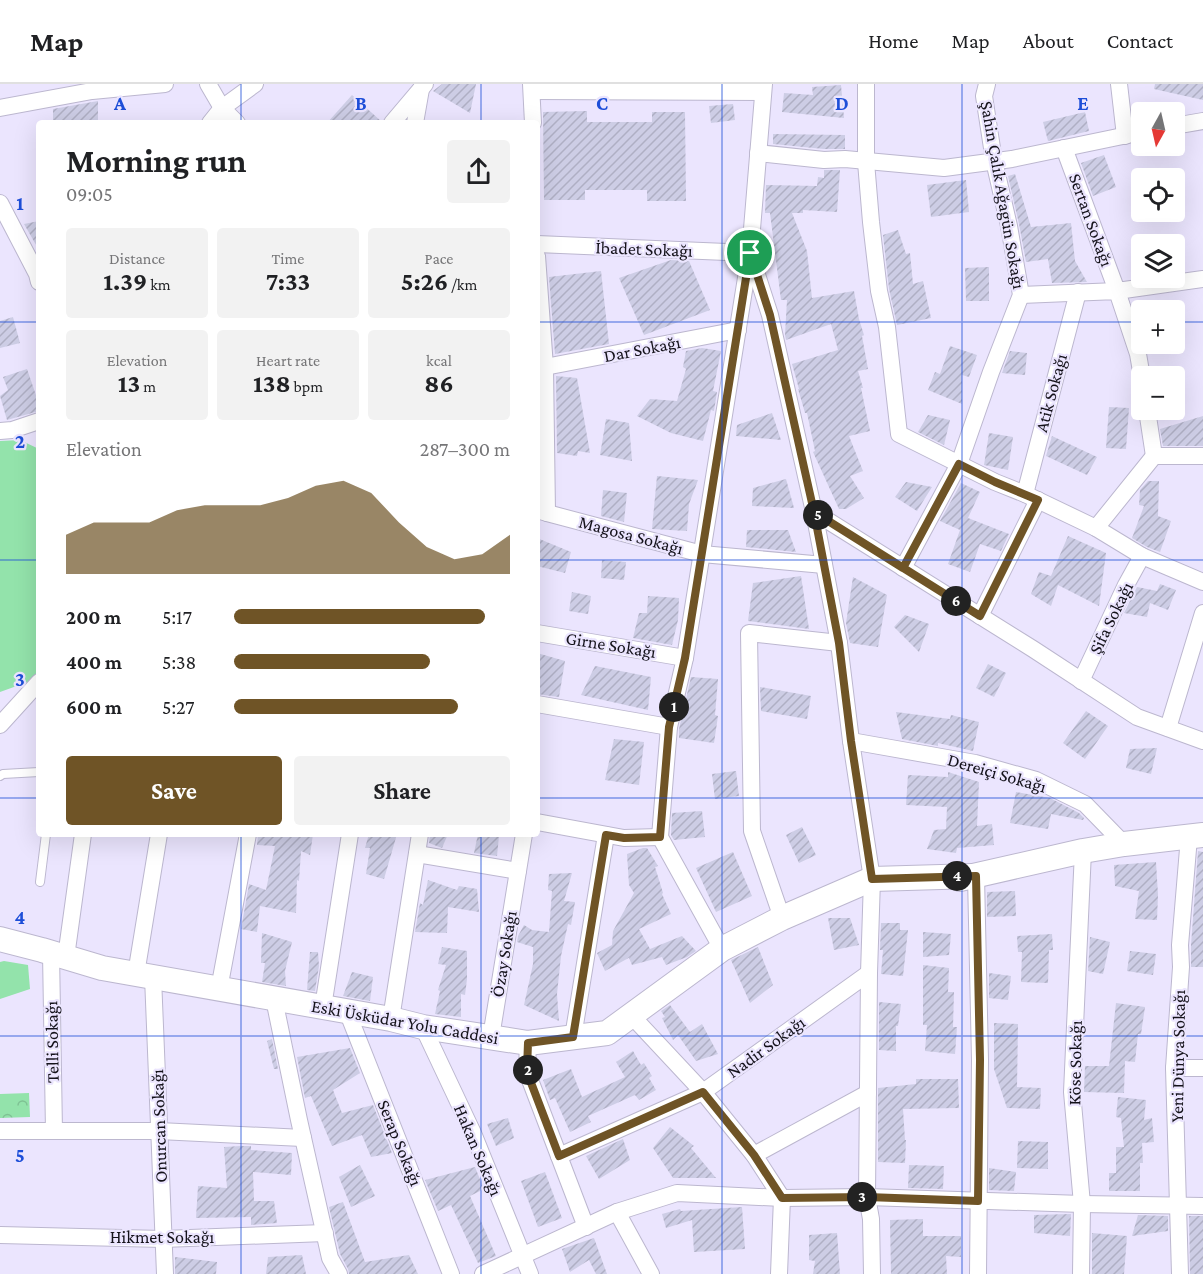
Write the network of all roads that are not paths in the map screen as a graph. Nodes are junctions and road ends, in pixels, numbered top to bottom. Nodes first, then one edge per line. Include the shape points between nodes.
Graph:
1 (165, 84) edge
2 (208, 84) edge
3 (255, 84) edge
4 (867, 84) edge
5 (987, 84) edge
6 (1119, 84) edge
7 (115, 87) edge
8 (423, 87) edge
9 (532, 87) edge
10 (652, 88) edge
11 (763, 88) edge
12 (0, 108) edge
13 (222, 108) junction
14 (212, 120) edge
15 (234, 120) edge
16 (395, 120) edge
17 (416, 120) edge
18 (532, 120) edge
19 (1203, 121) edge
20 (1185, 124) edge
21 (1131, 127) edge
22 (1131, 134) edge
23 (1064, 148) junction
24 (759, 153) junction
25 (994, 161) junction
26 (866, 162) junction
27 (0, 203) edge
28 (540, 244) edge
29 (750, 253) junction
30 (36, 272) edge
31 (1203, 279) edge
32 (1117, 291) junction
33 (1078, 292) junction
34 (1021, 295) junction
35 (540, 298) edge
36 (738, 330) junction
37 (1140, 366) edge
38 (545, 368) junction
39 (1148, 420) edge
40 (36, 423) edge
41 (0, 432) edge
42 (1154, 456) junction
43 (1203, 456) edge
44 (959, 464) junction
45 (1031, 497) junction
46 (542, 512) edge
47 (814, 512) junction
48 (1096, 528) junction
49 (702, 554) junction
50 (1142, 556) junction
51 (824, 565) junction
52 (903, 568) junction
53 (1203, 582) edge
54 (1203, 613) edge
55 (980, 616) junction
56 (540, 634) edge
57 (839, 643) junction
58 (685, 658) junction
59 (1081, 681) junction
60 (36, 685) edge
61 (21, 702) junction
62 (36, 702) edge
63 (540, 705) edge
64 (0, 725) edge
65 (669, 727) junction
66 (1168, 728) junction
67 (851, 741) junction
68 (1203, 741) edge
69 (36, 772) edge
70 (0, 776) edge
71 (540, 823) edge
72 (606, 835) junction
73 (1196, 836) edge
74 (46, 837) edge
75 (82, 837) edge
76 (159, 837) edge
77 (247, 837) edge
78 (350, 837) edge
79 (420, 837) edge
80 (524, 837) edge
81 (660, 837) junction
82 (1124, 844) junction
83 (1083, 851) junction
84 (417, 854) junction
85 (518, 871) junction
86 (976, 876) junction
87 (40, 882) dead end
88 (872, 888) junction
89 (782, 918) junction
90 (0, 939) edge
91 (722, 949) junction
92 (58, 955) junction
93 (869, 973) junction
94 (144, 976) junction
95 (219, 989) junction
96 (274, 999) junction
97 (323, 1007) junction
98 (347, 1011) junction
99 (631, 1015) junction
100 (391, 1019) junction
101 (423, 1027) junction
102 (491, 1037) junction
103 (573, 1037) junction
104 (528, 1043) junction
105 (1174, 1068) junction
106 (1203, 1068) edge
107 (703, 1092) junction
108 (868, 1093) junction
109 (0, 1131) edge
110 (54, 1131) junction
111 (159, 1131) junction
112 (303, 1138) junction
113 (754, 1155) junction
114 (559, 1156) junction
115 (867, 1197) junction
116 (782, 1198) junction
117 (978, 1201) junction
118 (1082, 1204) junction
119 (1178, 1206) junction
120 (1203, 1206) edge
121 (617, 1212) junction
122 (585, 1227) junction
123 (325, 1233) junction
124 (0, 1235) edge
125 (163, 1239) junction
126 (522, 1255) junction
127 (165, 1274) edge
128 (339, 1274) edge
129 (451, 1274) edge
130 (483, 1274) edge
131 (530, 1274) edge
132 (651, 1274) edge
133 (779, 1274) edge
134 (872, 1274) edge
135 (978, 1274) edge
136 (1081, 1274) edge
137 (1180, 1274) edge

1 - 7 street
2 - 13 street
3 - 13 street
4 - 26 street
5 - 25 street, Şahin Çalık Ağagün Sokağı via 984,96
6 - 21 street
7 - 12 street
8 - 16 street
8 - 17 street
9 - 10 street
9 - 18 street
10 - 11 street
11 - 24 street
13 - 14 street
13 - 15 street
19 - 20 street
22 - 23 street
23 - 25 street
23 - 32 street, Sertan Sokağı
24 - 26 street
24 - 29 street
25 - 26 street via 944,168
25 - 34 street, Şahin Çalık Ağagün Sokağı
26 - 44 street via 899,434
27 - 30 street
28 - 29 street, İbadet Sokağı
29 - 36 street
29 - 47 street via 770,315
31 - 32 street
32 - 33 street
32 - 37 street, Sertan Sokağı
33 - 34 street
33 - 45 street, Atik Sokağı
34 - 44 street, Şahin Çalık Ağagün Sokağı
35 - 38 street
36 - 38 street, Dar Sokağı
36 - 49 street
38 - 46 street
39 - 42 street
40 - 41 street
42 - 43 street
42 - 48 street
44 - 45 street
44 - 52 street, Şahin Çalık Ağagün Sokağı
45 - 48 street
45 - 55 street, Atik Sokağı
46 - 49 street, Magosa Sokağı
47 - 51 street
47 - 52 street
48 - 50 street
49 - 51 street, Magosa Sokağı
49 - 58 street
50 - 53 street
50 - 59 street, Şifa Sokağı
51 - 57 street
52 - 55 street
54 - 66 street
55 - 59 street
56 - 58 street, Girne Sokağı
57 - 67 street
57 - 89 street via 749,633 752,831
58 - 65 street
59 - 66 street via 1137,717
60 - 61 street
61 - 62 street
61 - 64 street
63 - 65 street
65 - 81 street
66 - 68 street
67 - 82 street, Dereiçi Sokağı via 975,763 1036,780 1085,804
67 - 88 street
69 - 70 lane
71 - 72 street
72 - 81 street
72 - 103 street
73 - 82 street, Eski Üsküdar Yolu Caddesi
73 - 105 street, Yeni Dünya Sokağı via 1180,945
74 - 87 lane
75 - 92 street, Telli Sokağı
76 - 94 street, Onurcan Sokağı
77 - 95 street
78 - 97 street
79 - 84 street
80 - 85 street, Özay Sokağı
81 - 91 street
82 - 83 street, Eski Üsküdar Yolu Caddesi
83 - 86 street, Eski Üsküdar Yolu Caddesi
83 - 118 street, Köse Sokağı via 1072,1092
84 - 85 street
84 - 100 street
85 - 102 street, Özay Sokağı
86 - 88 street, Eski Üsküdar Yolu Caddesi
86 - 117 street
88 - 89 street, Eski Üsküdar Yolu Caddesi
88 - 93 street
89 - 91 street, Eski Üsküdar Yolu Caddesi
90 - 92 street, Eski Üsküdar Yolu Caddesi
91 - 99 street, Eski Üsküdar Yolu Caddesi
92 - 94 street, Eski Üsküdar Yolu Caddesi
92 - 110 street, Telli Sokağı
93 - 107 street, Nadir Sokağı
93 - 108 street
94 - 95 street, Eski Üsküdar Yolu Caddesi
94 - 111 street, Onurcan Sokağı
95 - 96 street, Eski Üsküdar Yolu Caddesi
96 - 97 street, Eski Üsküdar Yolu Caddesi
96 - 112 street
97 - 98 street, Eski Üsküdar Yolu Caddesi
98 - 100 street, Eski Üsküdar Yolu Caddesi
98 - 129 street, Serap Sokağı
99 - 103 street, Eski Üsküdar Yolu Caddesi via 607,1033
99 - 107 street
100 - 101 street, Eski Üsküdar Yolu Caddesi
101 - 102 street, Eski Üsküdar Yolu Caddesi
101 - 126 street, Hakan Sokağı via 473,1133
102 - 104 street, Eski Üsküdar Yolu Caddesi
103 - 104 street, Eski Üsküdar Yolu Caddesi
104 - 114 street via 530,1080
105 - 106 street
105 - 119 street, Yeni Dünya Sokağı
107 - 113 street
107 - 114 street, Nadir Sokağı
108 - 113 street
108 - 115 street
109 - 110 street
110 - 111 street
111 - 112 street
111 - 125 street, Onurcan Sokağı
112 - 123 street
113 - 116 street
114 - 122 street
115 - 116 street
115 - 117 street
115 - 134 street
116 - 121 street via 677,1193
116 - 133 street
117 - 118 street
117 - 135 street
118 - 119 street
118 - 136 street, Köse Sokağı
119 - 120 street
119 - 137 street, Yeni Dünya Sokağı
121 - 122 street
121 - 132 street
122 - 126 street
123 - 125 street, Hikmet Sokağı
123 - 128 street via 330,1258
124 - 125 street, Hikmet Sokağı
125 - 127 street, Onurcan Sokağı
126 - 130 street
126 - 131 street, Hakan Sokağı

